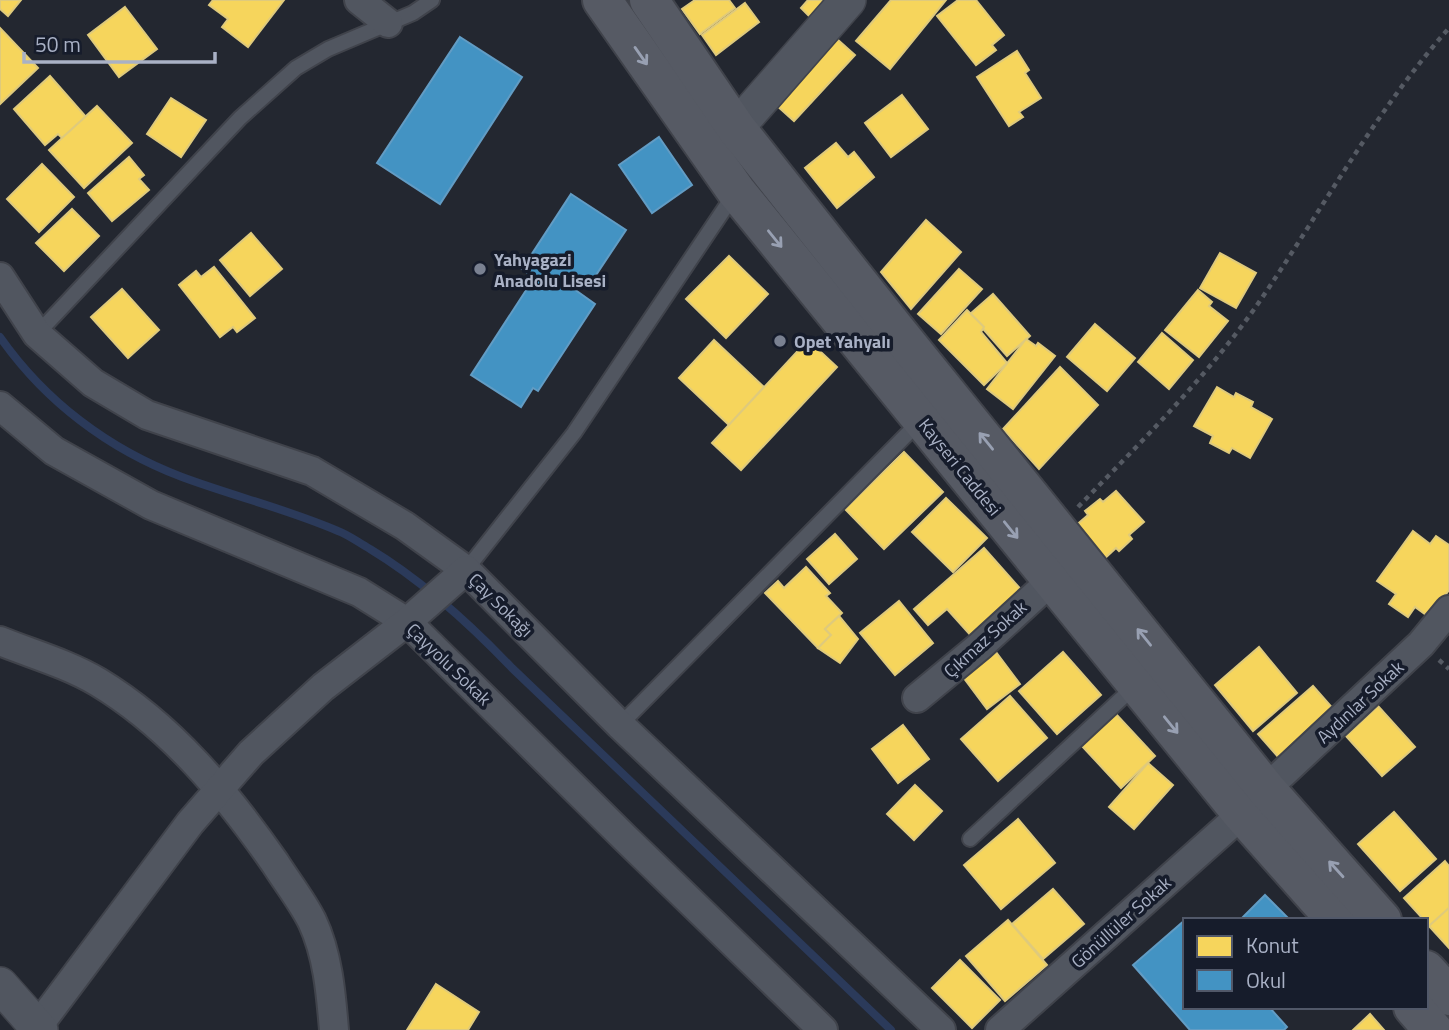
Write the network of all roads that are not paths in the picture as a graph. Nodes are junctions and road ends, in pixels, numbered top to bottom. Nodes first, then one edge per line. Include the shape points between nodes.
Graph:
1 (359, 0) edge
2 (432, 0) edge
3 (601, 0) edge
4 (649, 0) edge
5 (848, 0) edge
6 (388, 23) junction
7 (736, 128) junction
8 (736, 191) junction
9 (0, 277) edge
10 (37, 334) junction
11 (0, 406) edge
12 (921, 420) junction
13 (463, 573) junction
14 (1052, 580) junction
15 (1449, 610) edge
16 (417, 613) junction
17 (0, 641) edge
18 (1138, 683) junction
19 (917, 698) dead end
20 (620, 725) junction
21 (219, 788) junction
22 (1254, 802) junction
23 (970, 839) dead end
24 (1335, 918) edge
25 (1380, 918) edge
26 (1428, 972) edge
27 (0, 985) edge
28 (1449, 996) edge
29 (1415, 1009) edge
30 (39, 1028) edge
31 (334, 1030) edge
32 (823, 1030) edge
33 (942, 1030) edge
34 (1000, 1030) edge
35 (1433, 1030) edge

1 - 6 street
2 - 6 lane
3 -> 8 main road, Kayseri Caddesi
4 - 7 main road, Kayseri Caddesi
5 - 7 street
6 - 10 lane via 328,49 286,76 240,118
22 -> 7 main road, Kayseri Caddesi via 1058,529
8 -> 12 main road, Kayseri Caddesi
8 - 13 lane via 574,433
9 - 10 street, Çay Sokağı
10 - 13 street, Çay Sokağı via 93,383 147,415 312,471 405,526
11 - 16 street, Çayyolu Sokak via 54,451 151,505
12 -> 14 main road, Kayseri Caddesi
12 - 20 lane
13 - 16 street
13 - 20 street, Çay Sokağı
14 - 18 main road, Kayseri Caddesi
14 - 19 street, Çıkmaz Sokak
15 - 22 street, Aydınlar Sokak via 1421,644
16 - 21 street via 323,687
16 - 32 street, Çayyolu Sokak via 625,838
17 - 21 street via 101,684 135,708
18 -> 22 main road, Kayseri Caddesi
18 - 23 lane
20 - 33 street, Çay Sokağı
21 - 30 street
21 - 31 street via 312,922 330,987
22 - 24 main road, Kayseri Caddesi
25 -> 22 main road, Kayseri Caddesi
22 - 34 street, Gönüllüler Sokak
26 - 28 main road
27 - 30 street
29 - 35 main road

